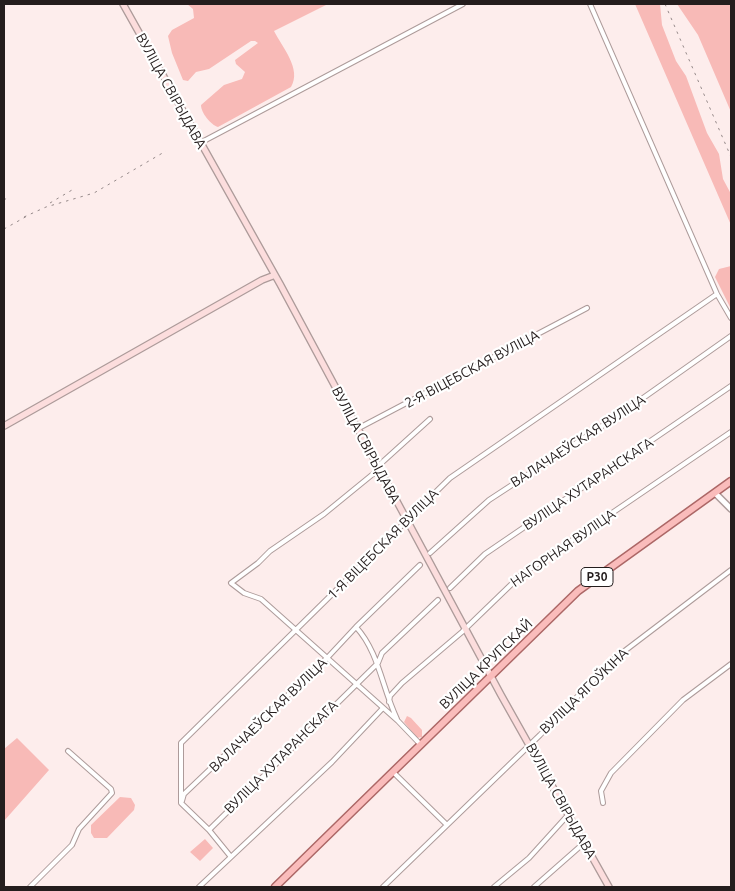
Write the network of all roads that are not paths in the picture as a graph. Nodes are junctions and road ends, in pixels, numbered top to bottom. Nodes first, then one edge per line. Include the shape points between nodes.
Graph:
1 (123, 4) edge
2 (463, 4) edge
3 (590, 4) edge
4 (200, 144) junction
5 (275, 275) junction
6 (717, 294) junction
7 (587, 308) dead end
8 (731, 318) edge
9 (731, 336) edge
10 (731, 386) edge
11 (430, 418) dead end
12 (4, 426) edge
13 (357, 429) junction
14 (731, 432) edge
15 (379, 469) junction
16 (731, 481) edge
17 (715, 493) junction
18 (731, 509) edge
19 (406, 520) junction
20 (430, 553) dead end
21 (420, 565) dead end
22 (731, 570) edge
23 (450, 588) dead end
24 (438, 600) dead end
25 (356, 627) junction
26 (465, 629) junction
27 (296, 630) junction
28 (328, 657) junction
29 (378, 663) junction
30 (731, 664) edge
31 (491, 676) junction
32 (356, 684) junction
33 (389, 702) junction
34 (383, 708) junction
35 (398, 721) junction
36 (529, 744) junction
37 (420, 745) junction
38 (68, 751) dead end
39 (393, 772) junction
40 (181, 803) junction
41 (604, 803) dead end
42 (568, 815) junction
43 (447, 824) junction
44 (209, 830) junction
45 (584, 843) junction
46 (231, 858) junction
47 (389, 886) edge
48 (30, 887) edge
49 (199, 887) edge
50 (275, 887) edge
51 (383, 887) edge
52 (494, 887) edge
53 (534, 887) edge
54 (609, 887) edge

1 - 4 main road, ВУЛІЦА СВІРЫДАВА
2 - 4 street
3 - 6 street
4 - 5 main road, ВУЛІЦА СВІРЫДАВА
5 - 12 main road
5 - 13 main road, ВУЛІЦА СВІРЫДАВА
6 - 8 street
6 - 19 street, 1-Я ВІЦЕБСКАЯ ВУЛІЦА via 465,466
7 - 13 street, 2-Я ВІЦЕБСКАЯ ВУЛІЦА
9 - 20 street, ВАЛАЧАЕЎСКАЯ ВУЛІЦА via 619,415 489,500
10 - 23 street, ВУЛІЦА ХУТАРАНСКАГА via 485,554
11 - 15 street, 2-Я ВІЦЕБСКАЯ ВУЛІЦА
13 - 15 main road, ВУЛІЦА СВІРЫДАВА
14 - 26 street, НАГОРНАЯ ВУЛІЦА via 521,575
15 - 19 main road, ВУЛІЦА СВІРЫДАВА
15 - 27 street, 2-Я ВІЦЕБСКАЯ ВУЛІЦА via 231,583 244,593 261,599
16 - 17 main road, ВУЛІЦА КРУПСКАЙ / Р30
17 - 18 street
17 - 31 main road, ВУЛІЦА КРУПСКАЙ / Р30 via 578,591
19 - 26 main road, ВУЛІЦА СВІРЫДАВА
19 - 27 street, 1-Я ВІЦЕБСКАЯ ВУЛІЦА
21 - 25 street, ВАЛАЧАЕЎСКАЯ ВУЛІЦА
22 - 36 street, ВУЛІЦА ЯГОЎКІНА via 614,659
24 - 29 street, ВУЛІЦА ХУТАРАНСКАГА via 382,653
25 - 28 street, ВАЛАЧАЕЎСКАЯ ВУЛІЦА
25 - 29 street via 366,638
26 - 31 main road, ВУЛІЦА СВІРЫДАВА
26 - 33 street, НАГОРНАЯ ВУЛІЦА via 402,683
27 - 28 street
27 - 40 street, 1-Я ВІЦЕБСКАЯ ВУЛІЦА via 180,743
28 - 32 street
28 - 40 street, ВАЛАЧАЕЎСКАЯ ВУЛІЦА via 184,794
29 - 32 street, ВУЛІЦА ХУТАРАНСКАГА
29 - 33 street
30 - 41 street via 683,700 611,773 601,791
31 - 36 main road, ВУЛІЦА СВІРЫДАВА
31 - 37 main road, ВУЛІЦА КРУПСКАЙ / Р30
32 - 34 street
32 - 44 street, ВУЛІЦА ХУТАРАНСКАГА
33 - 35 street
34 - 35 street
34 - 46 street via 332,762
35 - 37 street
36 - 42 main road, ВУЛІЦА СВІРЫДАВА
36 - 43 street, ВУЛІЦА ЯГОЎКІНА
37 - 39 main road, ВУЛІЦА КРУПСКАЙ / Р30
38 - 48 street via 112,793 79,829 72,845
39 - 43 street
39 - 50 main road, ВУЛІЦА КРУПСКАЙ / Р30
40 - 44 street
42 - 45 main road, ВУЛІЦА СВІРЫДАВА
42 - 52 street via 529,858
43 - 47 street, ВУЛІЦА ЯГОЎКІНА
44 - 46 street
45 - 53 street
45 - 54 main road, ВУЛІЦА СВІРЫДАВА
46 - 49 street
47 - 51 street, ВУЛІЦА ЯГОЎКІНА

